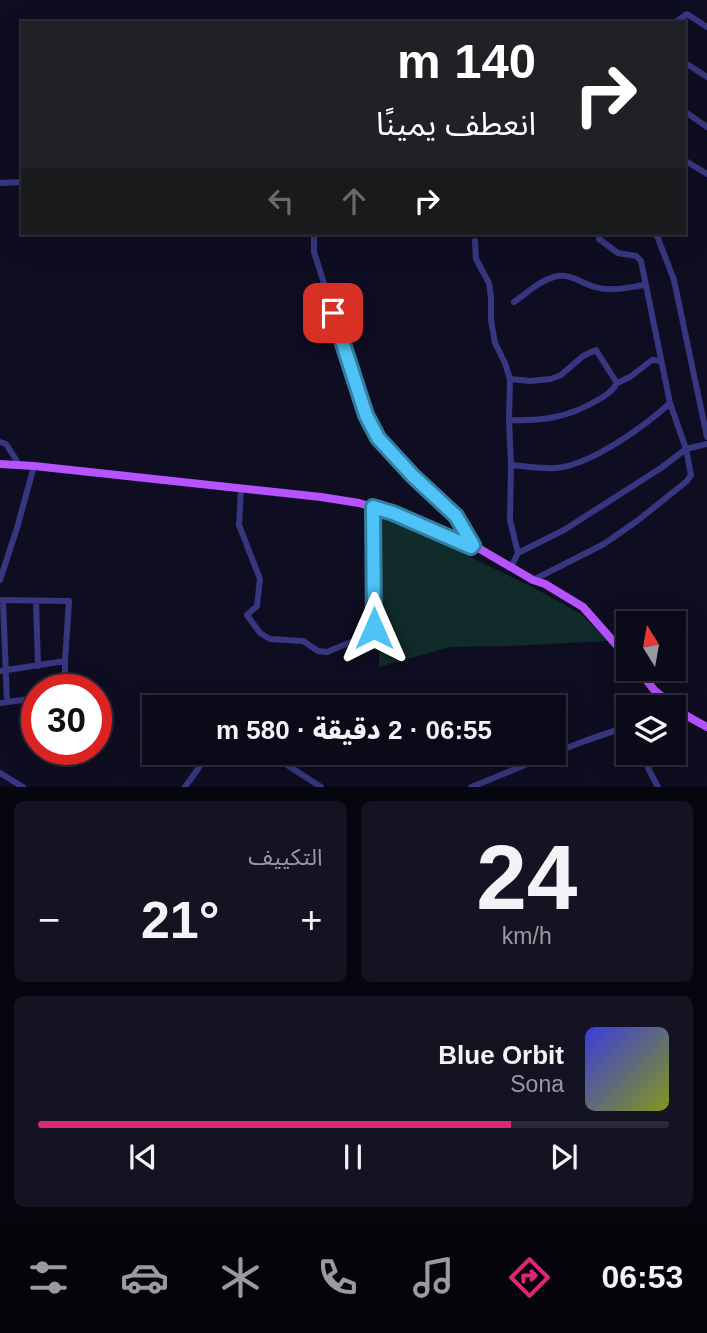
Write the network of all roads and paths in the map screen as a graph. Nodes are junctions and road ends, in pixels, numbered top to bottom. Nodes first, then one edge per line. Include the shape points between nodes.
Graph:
1 (677, 21) edge
2 (707, 27) edge
3 (686, 63) edge
4 (707, 77) edge
5 (686, 112) edge
6 (707, 127) edge
7 (686, 161) edge
8 (707, 174) edge
9 (21, 182) edge
10 (0, 183) edge
11 (314, 235) edge
12 (657, 235) edge
13 (599, 239) dead end
14 (475, 241) dead end
15 (645, 285) junction
16 (514, 302) dead end
17 (661, 361) junction
18 (510, 379) junction
19 (617, 383) junction
20 (670, 403) junction
21 (509, 420) junction
22 (707, 437) edge
23 (0, 442) edge
24 (707, 444) edge
25 (686, 449) junction
26 (0, 464) edge
27 (512, 465) junction
28 (20, 466) junction
29 (34, 466) junction
30 (241, 488) junction
31 (373, 507) junction
32 (473, 545) junction
33 (518, 553) junction
34 (511, 567) junction
35 (0, 580) edge
36 (533, 580) junction
37 (2, 600) edge
38 (36, 601) junction
39 (616, 644) edge
40 (65, 662) junction
41 (38, 666) junction
42 (3, 670) edge
43 (65, 674) edge
44 (647, 681) edge
45 (658, 695) edge
46 (21, 700) edge
47 (3, 703) edge
48 (686, 717) edge
49 (707, 727) edge
50 (616, 730) edge
51 (201, 765) edge
52 (287, 765) edge
53 (647, 765) edge
54 (0, 773) edge
55 (23, 787) edge
56 (186, 787) edge
57 (321, 787) edge
58 (471, 787) edge
59 (658, 787) edge

1 - 2 street via 687,14
3 - 4 street
5 - 6 street
7 - 8 street
9 - 10 street
11 - 32 street via 314,252 366,415 378,438 456,516
12 - 22 street via 674,280
13 - 15 street via 618,253 636,256
14 - 18 street via 477,259 489,283 495,343
15 - 16 street via 606,289 556,276
15 - 17 street
17 - 19 street via 652,360
17 - 20 street
18 - 19 street via 551,379 596,350
18 - 21 street
19 - 21 street via 613,390 568,415
20 - 25 street
20 - 27 street via 638,429 572,465
21 - 27 street
23 - 28 street
24 - 25 street
25 - 33 street via 564,530
25 - 36 street via 691,474 687,481 604,544
26 - 28 main road
27 - 33 street via 510,520
28 - 29 main road
29 - 30 main road
29 - 35 street
30 - 31 main road
30 - 31 street via 239,525 260,579 257,606 247,615 270,639 303,641 322,652 363,637 374,628
31 - 32 main road
32 - 34 main road
33 - 34 street
34 - 36 main road
36 - 39 main road via 583,607
37 - 38 street
37 - 42 street
38 - 40 street via 69,601
38 - 41 street
40 - 41 street
40 - 43 street
41 - 42 street
42 - 47 street
44 - 45 main road
46 - 47 street
48 - 49 main road
50 - 58 street
51 - 56 street
52 - 57 street
53 - 59 street
54 - 55 street

